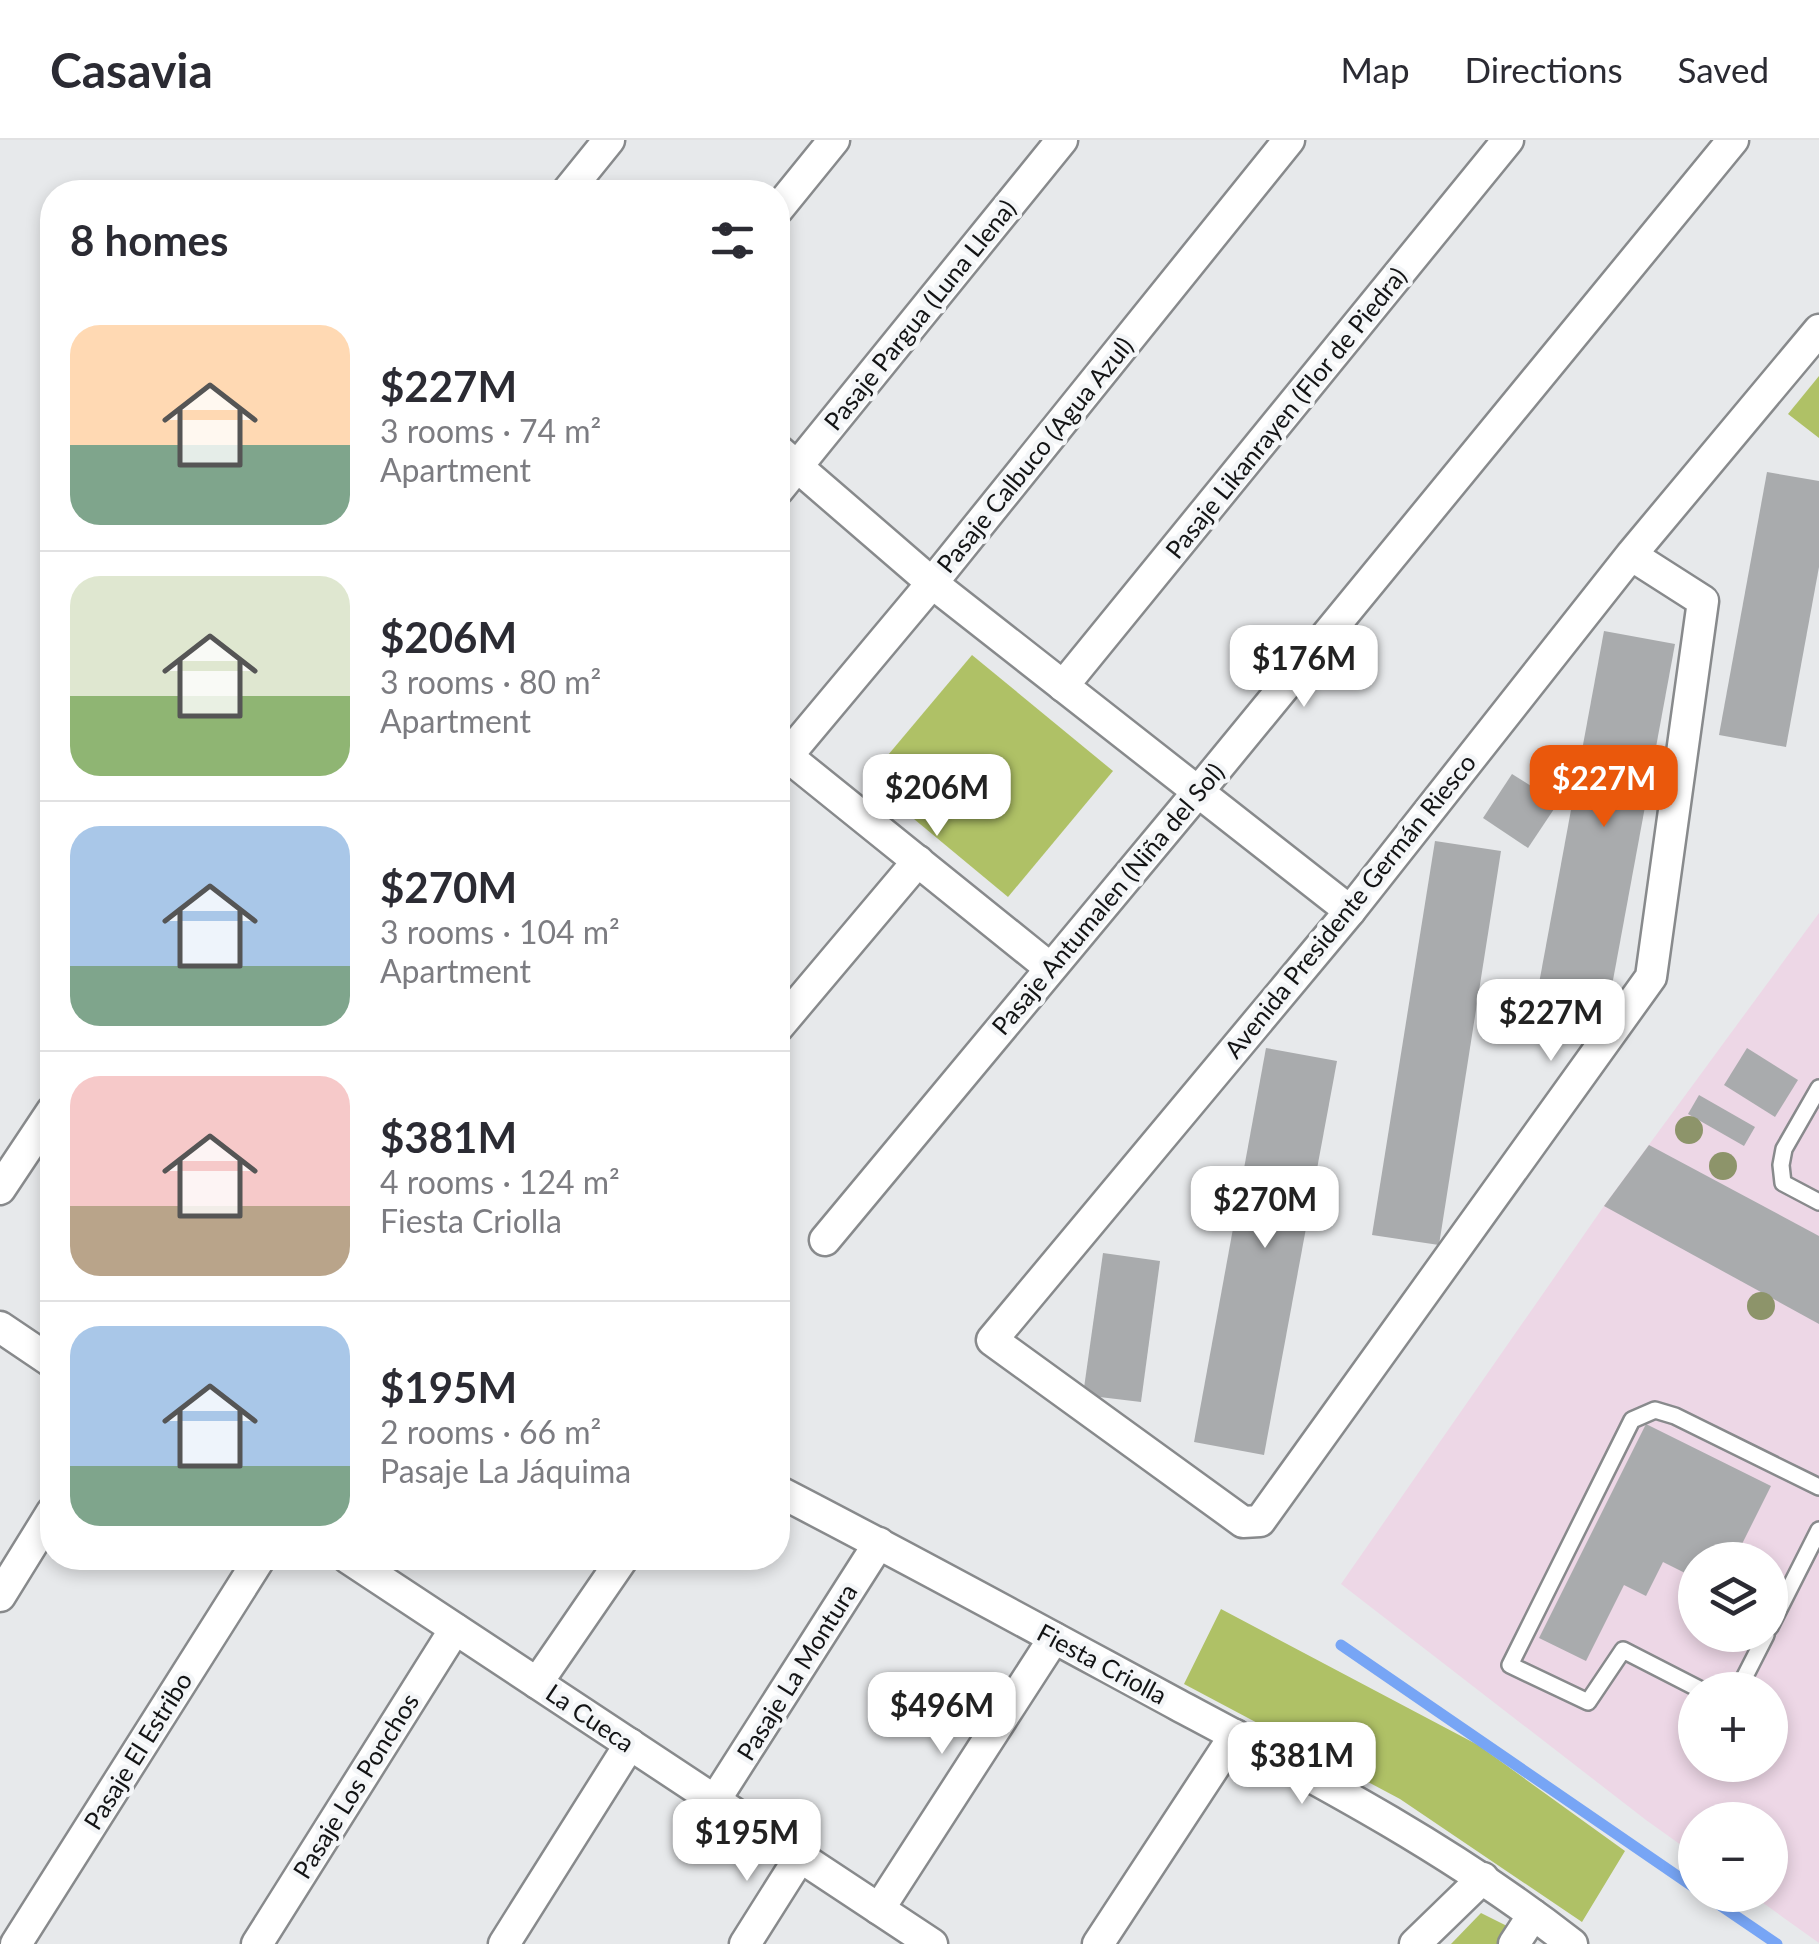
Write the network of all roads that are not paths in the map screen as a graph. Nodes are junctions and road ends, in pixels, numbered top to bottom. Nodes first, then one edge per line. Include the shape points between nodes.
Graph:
1 (610, 140) edge
2 (834, 140) edge
3 (1062, 140) edge
4 (1289, 140) edge
5 (1508, 140) edge
6 (1733, 140) edge
7 (577, 180) edge
8 (790, 195) edge
9 (1819, 330) edge
10 (790, 455) edge
11 (790, 461) edge
12 (1631, 555) junction
13 (932, 583) junction
14 (1063, 686) junction
15 (790, 752) edge
16 (790, 768) edge
17 (1197, 793) junction
18 (918, 861) junction
19 (1350, 911) junction
20 (1050, 968) junction
21 (790, 1013) edge
22 (1819, 1088) edge
23 (40, 1128) edge
24 (0, 1188) edge
25 (1819, 1202) edge
26 (825, 1240) dead end
27 (0, 1327) edge
28 (40, 1354) edge
29 (1819, 1488) edge
30 (790, 1497) edge
31 (1819, 1530) edge
32 (40, 1531) edge
33 (878, 1543) junction
34 (252, 1570) edge
35 (377, 1570) edge
36 (615, 1570) edge
37 (1788, 1591) edge
38 (0, 1596) edge
39 (456, 1629) junction
40 (1054, 1638) junction
41 (1678, 1678) edge
42 (537, 1682) junction
43 (1235, 1735) junction
44 (630, 1744) junction
45 (715, 1800) junction
46 (800, 1856) junction
47 (1483, 1878) junction
48 (879, 1909) junction
49 (1534, 1914) junction
50 (16, 1944) edge
51 (258, 1944) edge
52 (504, 1944) edge
53 (745, 1944) edge
54 (932, 1944) edge
55 (1098, 1944) edge
56 (1415, 1944) edge
57 (1514, 1944) edge
58 (1572, 1944) edge

1 - 7 street
2 - 8 street
3 - 10 street, Pasaje Pargua (Luna Llena)
4 - 13 street, Pasaje Calbuco (Agua Azul)
5 - 14 street, Pasaje Likanrayen (Flor de Piedra)
6 - 17 street, Pasaje Antumalen (Niña del Sol)
9 - 12 street, Avenida Presidente Germán Riesco
11 - 13 street
12 - 19 street, Avenida Presidente Germán Riesco
12 - 19 street, Avenida Presidente Germán Riesco via 1703,602 1651,977 1260,1521 1243,1522 992,1340
13 - 14 street
13 - 15 street, Pasaje Calbuco (Agua Azul)
14 - 17 street
16 - 18 street
17 - 19 street
17 - 20 street, Pasaje Antumalen (Niña del Sol)
18 - 20 street
18 - 21 street
20 - 26 street, Pasaje Antumalen (Niña del Sol)
22 - 25 lane via 1781,1165 1783,1183
23 - 24 street
27 - 28 street
29 - 41 lane via 1675,1416 1655,1410 1632,1420 1510,1665 1588,1702 1623,1650
30 - 33 street, Fiesta Criolla
31 - 37 lane
32 - 38 street
33 - 40 street, Fiesta Criolla
33 - 45 street, Pasaje La Montura
34 - 50 street, Pasaje El Estribo
35 - 39 street, La Cueca
36 - 42 street
39 - 42 street, La Cueca
39 - 51 street, Pasaje Los Ponchos
40 - 43 street, Fiesta Criolla
40 - 48 street
42 - 44 street, La Cueca
43 - 47 street, Fiesta Criolla
43 - 55 street
44 - 45 street, La Cueca
44 - 52 street
45 - 46 street, La Cueca
46 - 48 street, La Cueca
46 - 53 street
47 - 49 street, Fiesta Criolla
47 - 56 street
48 - 54 street, La Cueca
49 - 57 street
49 - 58 street, Fiesta Criolla

